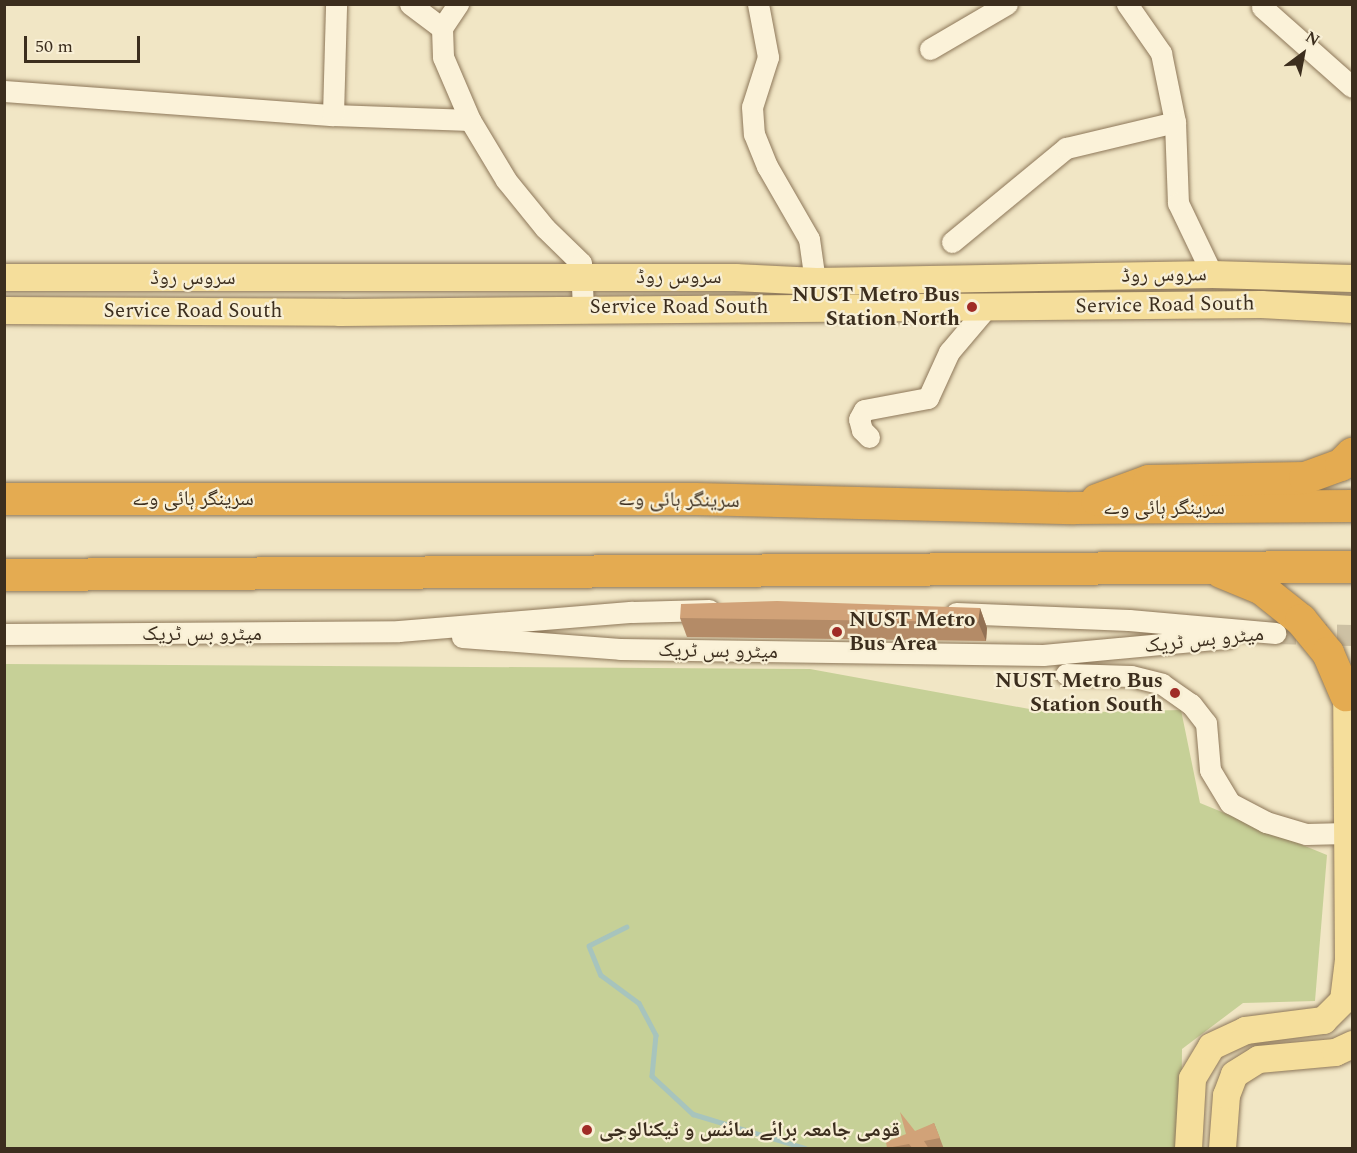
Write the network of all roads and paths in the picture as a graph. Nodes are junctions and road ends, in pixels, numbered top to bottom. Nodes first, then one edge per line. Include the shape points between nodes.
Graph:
1 (336, 4) edge
2 (410, 4) edge
3 (458, 4) edge
4 (758, 4) edge
5 (1007, 4) edge
6 (1127, 4) edge
7 (1262, 7) dead end
8 (441, 28) junction
9 (930, 49) dead end
10 (1353, 87) edge
11 (4, 91) edge
12 (333, 115) junction
13 (470, 120) junction
14 (1175, 122) junction
15 (952, 242) dead end
16 (1212, 274) junction
17 (584, 276) junction
18 (4, 277) edge
19 (666, 277) junction
20 (1353, 278) edge
21 (816, 281) junction
22 (988, 306) junction
23 (670, 307) junction
24 (818, 307) junction
25 (583, 308) junction
26 (1353, 309) edge
27 (4, 310) edge
28 (869, 437) dead end
29 (1353, 454) edge
30 (4, 499) edge
31 (1353, 506) edge
32 (1074, 508) junction
33 (1203, 565) junction
34 (1353, 567) edge
35 (4, 575) edge
36 (725, 610) edge
37 (938, 613) edge
38 (399, 632) junction
39 (4, 634) edge
40 (1066, 674) dead end
41 (1346, 694) joint
42 (1347, 833) junction
43 (1348, 1007) edge
44 (1353, 1044) edge
45 (1188, 1149) edge
46 (1222, 1149) edge

1 - 12 street
2 - 8 street
3 - 8 street
4 - 21 street via 768,57 752,107 754,134 767,166 809,239
5 - 9 street
6 - 14 street via 1161,53
7 - 10 street
8 - 13 street via 443,57
11 - 12 street
12 - 13 street
13 - 17 street via 506,180 545,228 581,263
14 - 15 street via 1066,148
14 - 16 street via 1178,202
16 - 20 main road, سروس روڈ
16 - 21 main road, سروس روڈ
17 - 18 main road, سروس روڈ
17 - 19 main road, سروس روڈ
17 - 25 street
19 - 21 main road, سروس روڈ
19 - 23 main road
21 - 24 street
22 - 24 main road, Service Road South
22 - 26 main road, Service Road South via 1262,304
22 - 28 street via 949,352 928,398 864,410 859,419
23 - 24 main road, Service Road South
23 - 25 main road, Service Road South
25 - 27 main road, Service Road South via 340,312
29 - 32 highway via 1341,465 1305,478 1149,481
30 - 32 highway, سرینگر ہائی وے via 696,499
31 - 32 highway, سرینگر ہائی وے
33 - 34 highway
33 - 35 highway
33 - 41 highway via 1262,589 1301,620 1328,653
36 - 38 street, میٹرو بس ٹریک via 632,612
37 - 38 street, میٹرو بس ٹریک via 1129,620 1275,633 1044,655 620,649
38 - 39 street, میٹرو بس ٹریک
40 - 42 street via 1131,676 1162,684 1191,704 1206,723 1210,770 1230,803 1266,822 1306,834
41 - 42 main road
42 - 43 main road
43 - 45 main road via 1323,1020 1245,1030 1211,1046 1192,1078
44 - 46 main road via 1335,1052 1258,1059 1234,1074 1226,1095

